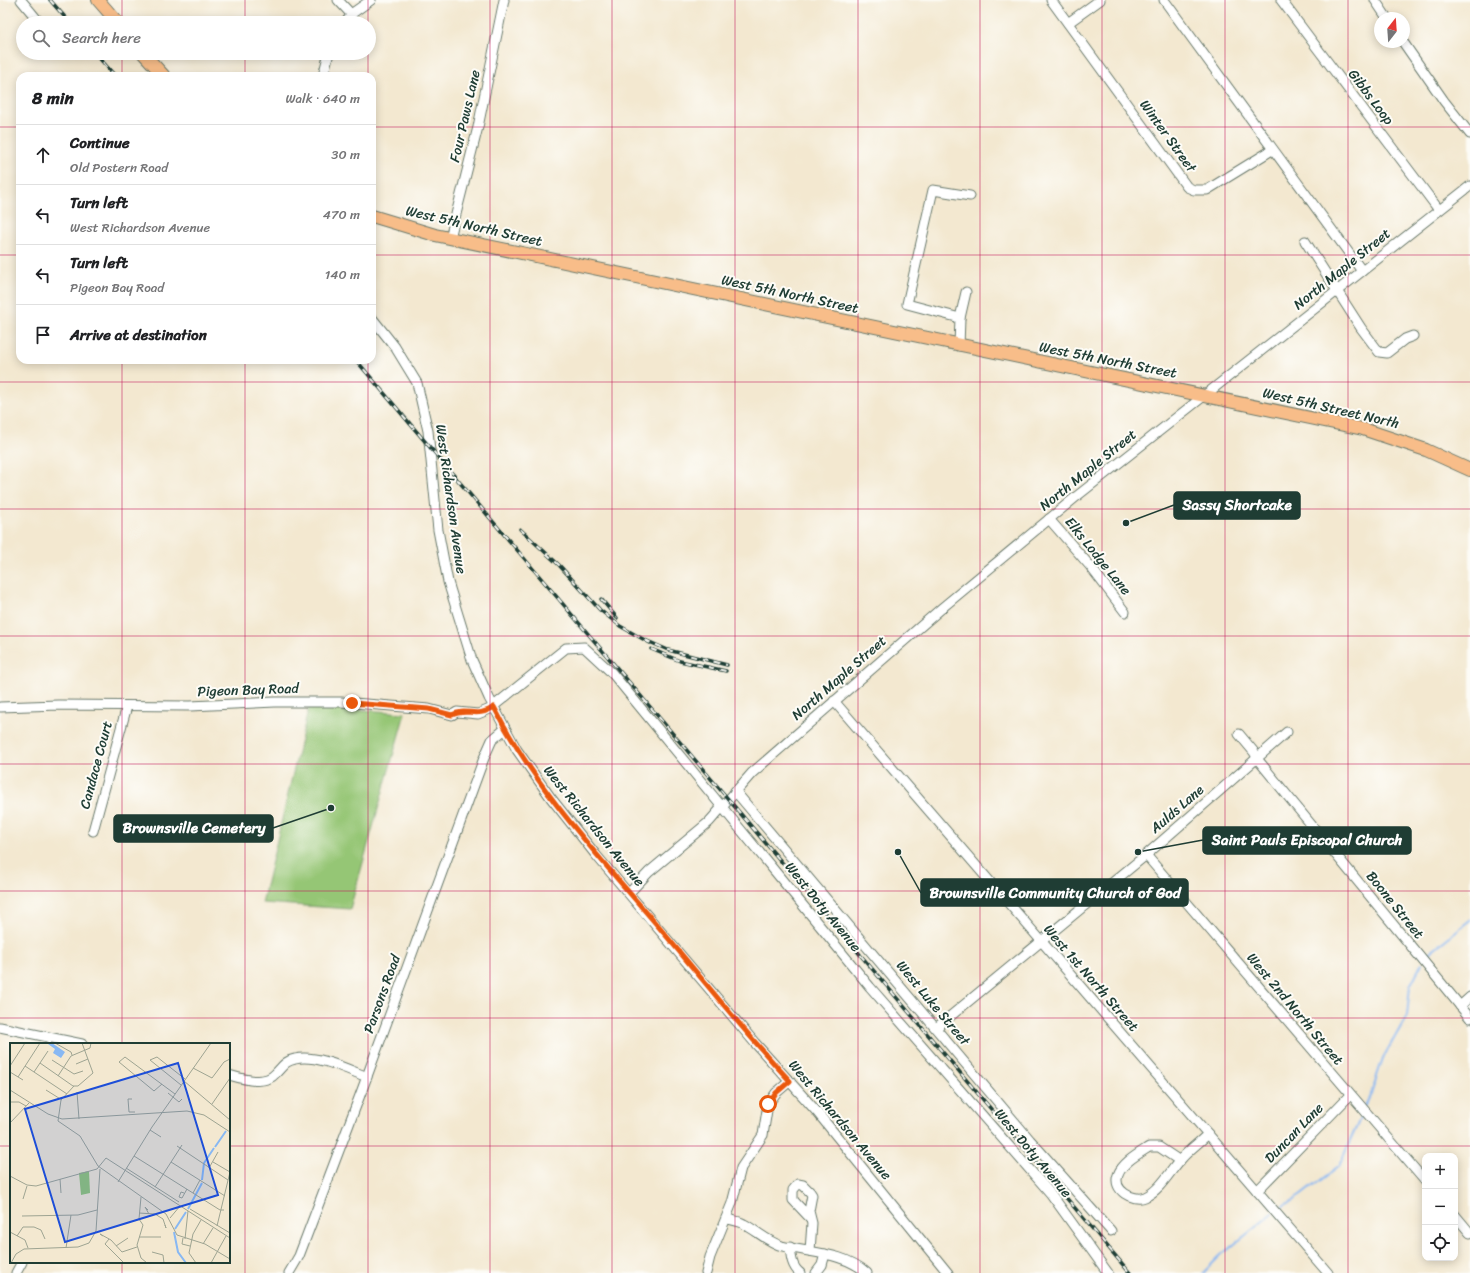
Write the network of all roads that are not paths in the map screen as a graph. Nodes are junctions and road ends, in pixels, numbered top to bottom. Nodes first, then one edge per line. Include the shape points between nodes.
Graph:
1 (21, 0) edge
2 (98, 0) edge
3 (338, 0) edge
4 (371, 0) edge
5 (504, 0) edge
6 (1051, 0) edge
7 (1100, 0) edge
8 (1164, 0) edge
9 (1281, 0) edge
10 (1375, 0) edge
11 (1383, 12) edge
12 (351, 14) joint
13 (34, 16) edge
14 (112, 16) edge
15 (1068, 23) junction
16 (1407, 48) edge
17 (149, 60) edge
18 (327, 60) edge
19 (160, 72) edge
20 (324, 72) edge
21 (1470, 134) edge
22 (1272, 150) junction
23 (1470, 186) edge
24 (970, 196) dead end
25 (1439, 210) junction
26 (376, 217) edge
27 (450, 238) junction
28 (1305, 241) dead end
29 (1362, 271) junction
30 (1337, 291) junction
31 (966, 292) dead end
32 (960, 318) junction
33 (376, 323) edge
34 (1413, 336) dead end
35 (959, 346) junction
36 (1204, 395) junction
37 (1470, 470) edge
38 (1049, 519) junction
39 (1125, 612) dead end
40 (834, 701) junction
41 (127, 706) junction
42 (0, 707) edge
43 (494, 707) junction
44 (505, 728) junction
45 (1287, 732) dead end
46 (1239, 734) dead end
47 (1258, 757) junction
48 (735, 791) junction
49 (723, 806) junction
50 (92, 831) dead end
51 (1146, 855) junction
52 (629, 892) junction
53 (1041, 941) junction
54 (1470, 997) edge
55 (1460, 1006) junction
56 (1470, 1018) edge
57 (0, 1028) edge
58 (936, 1028) junction
59 (77, 1043) edge
60 (230, 1075) edge
61 (367, 1077) junction
62 (790, 1081) junction
63 (1350, 1094) junction
64 (1208, 1134) junction
65 (1180, 1160) junction
66 (1422, 1178) edge
67 (1257, 1191) junction
68 (810, 1218) dead end
69 (727, 1219) junction
70 (1458, 1219) edge
71 (1111, 1231) dead end
72 (1470, 1233) edge
73 (790, 1247) junction
74 (810, 1251) junction
75 (825, 1254) junction
76 (21, 1263) edge
77 (1104, 1272) edge
78 (16, 1273) edge
79 (289, 1273) edge
80 (706, 1273) edge
81 (800, 1273) edge
82 (816, 1273) edge
83 (867, 1273) edge
84 (948, 1273) edge
85 (1328, 1273) edge

1 - 13 street
2 - 14 main road
3 - 12 street
4 - 12 street
5 - 27 street, Four Paws Lane via 480,120
6 - 15 street, Winter Street
7 - 15 street
8 - 22 street
9 - 25 street, Gibbs Loop
10 - 11 street
15 - 22 street, Winter Street via 1187,187 1194,190 1214,187
16 - 21 street
17 - 19 main road
18 - 20 street
22 - 29 street
23 - 25 street, North Maple Street
24 - 32 street via 932,190 907,304
25 - 29 street, North Maple Street
26 - 27 main road, West 5th North Street
27 - 35 main road, West 5th North Street
28 - 30 street
29 - 30 street, North Maple Street
30 - 34 street via 1379,352 1387,353 1405,338
30 - 36 street, North Maple Street
31 - 32 street
32 - 35 street
33 - 43 street, West Richardson Avenue via 410,370 420,392 428,431 438,530 448,582 472,660
35 - 36 main road, West 5th North Street
36 - 37 main road, West 5th Street North via 1376,432 1426,450
36 - 38 street, North Maple Street
38 - 39 street, Elks Lodge Lane via 1090,566
38 - 40 street, North Maple Street
40 - 48 street, North Maple Street
40 - 53 street, West 1st North Street
41 - 42 street, Pigeon Bay Road
41 - 43 street, Pigeon Bay Road via 341,702 429,709 452,715 457,712 478,714
41 - 50 street, Candace Court
43 - 44 street, West Richardson Avenue
43 - 49 street, West Doty Avenue via 566,648 584,646 612,673
44 - 52 street, West Richardson Avenue via 517,750 551,798
44 - 61 street, Parsons Road via 492,740 484,758
45 - 47 street, Aulds Lane
46 - 47 street, Boone Street
47 - 51 street, Aulds Lane
47 - 55 street, Boone Street
48 - 49 street, North Maple Street
48 - 58 street, West Luke Street
49 - 52 street, North Maple Street via 709,822
49 - 77 street, West Doty Avenue via 870,987 1051,1194
51 - 53 street, Aulds Lane
51 - 63 street, West 2nd North Street
52 - 62 street, West Richardson Avenue via 755,1043
53 - 58 street, Aulds Lane
53 - 64 street, West 1st North Street
54 - 55 street
55 - 56 street, Boone Street
57 - 59 street
58 - 71 street, West Luke Street
60 - 61 street via 249,1080 268,1080 285,1063 304,1058 317,1059
61 - 79 street, Parsons Road via 311,1224
62 - 69 street via 768,1104 762,1135 741,1168
62 - 84 street, West Richardson Avenue
63 - 66 street, West 2nd North Street
63 - 67 street, Duncan Lane
64 - 65 street
64 - 67 street, West 1st North Street
65 - 65 street via 1146,1197 1139,1199 1130,1196 1117,1184 1117,1176 1124,1166 1149,1147 1159,1147
67 - 85 street, West 1st North Street
68 - 74 street
69 - 73 street via 745,1224 769,1239
69 - 80 street via 710,1257
70 - 72 street
73 - 74 street
73 - 81 street via 793,1264
74 - 75 street
75 - 82 street
75 - 83 street via 857,1265
76 - 78 street

